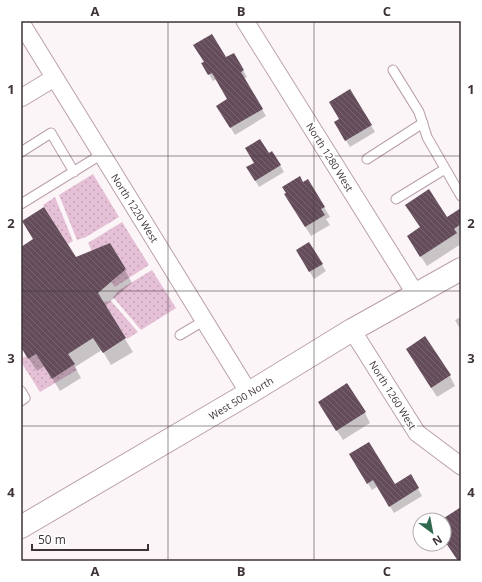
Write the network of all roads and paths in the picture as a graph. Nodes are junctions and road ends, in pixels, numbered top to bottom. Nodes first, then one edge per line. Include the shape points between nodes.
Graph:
1 (245, 21) edge
2 (21, 23) edge
3 (393, 70) dead end
4 (54, 78) junction
5 (21, 98) edge
6 (423, 123) junction
7 (21, 152) edge
8 (102, 154) junction
9 (367, 159) dead end
10 (445, 169) junction
11 (74, 172) junction
12 (461, 196) edge
13 (396, 199) dead end
14 (21, 204) edge
15 (461, 269) edge
16 (415, 293) junction
17 (205, 320) junction
18 (352, 330) junction
19 (180, 335) dead end
20 (21, 391) edge
21 (249, 393) junction
22 (21, 401) edge
23 (461, 466) edge
24 (21, 527) edge

1 - 16 street, North 1280 West
2 - 4 street, North 1220 West
3 - 6 lane
4 - 5 street
4 - 8 street, North 1220 West
6 - 9 lane
6 - 10 lane
7 - 11 lane via 51,134
8 - 11 lane
8 - 17 street, North 1220 West
10 - 12 lane
10 - 13 lane
11 - 14 lane
15 - 16 street, West 500 North
16 - 18 street, West 500 North
17 - 19 lane
17 - 21 street, North 1220 West
18 - 21 street, West 500 North
18 - 23 street, North 1260 West via 417,433
20 - 22 lane via 25,398
21 - 24 street, West 500 North

